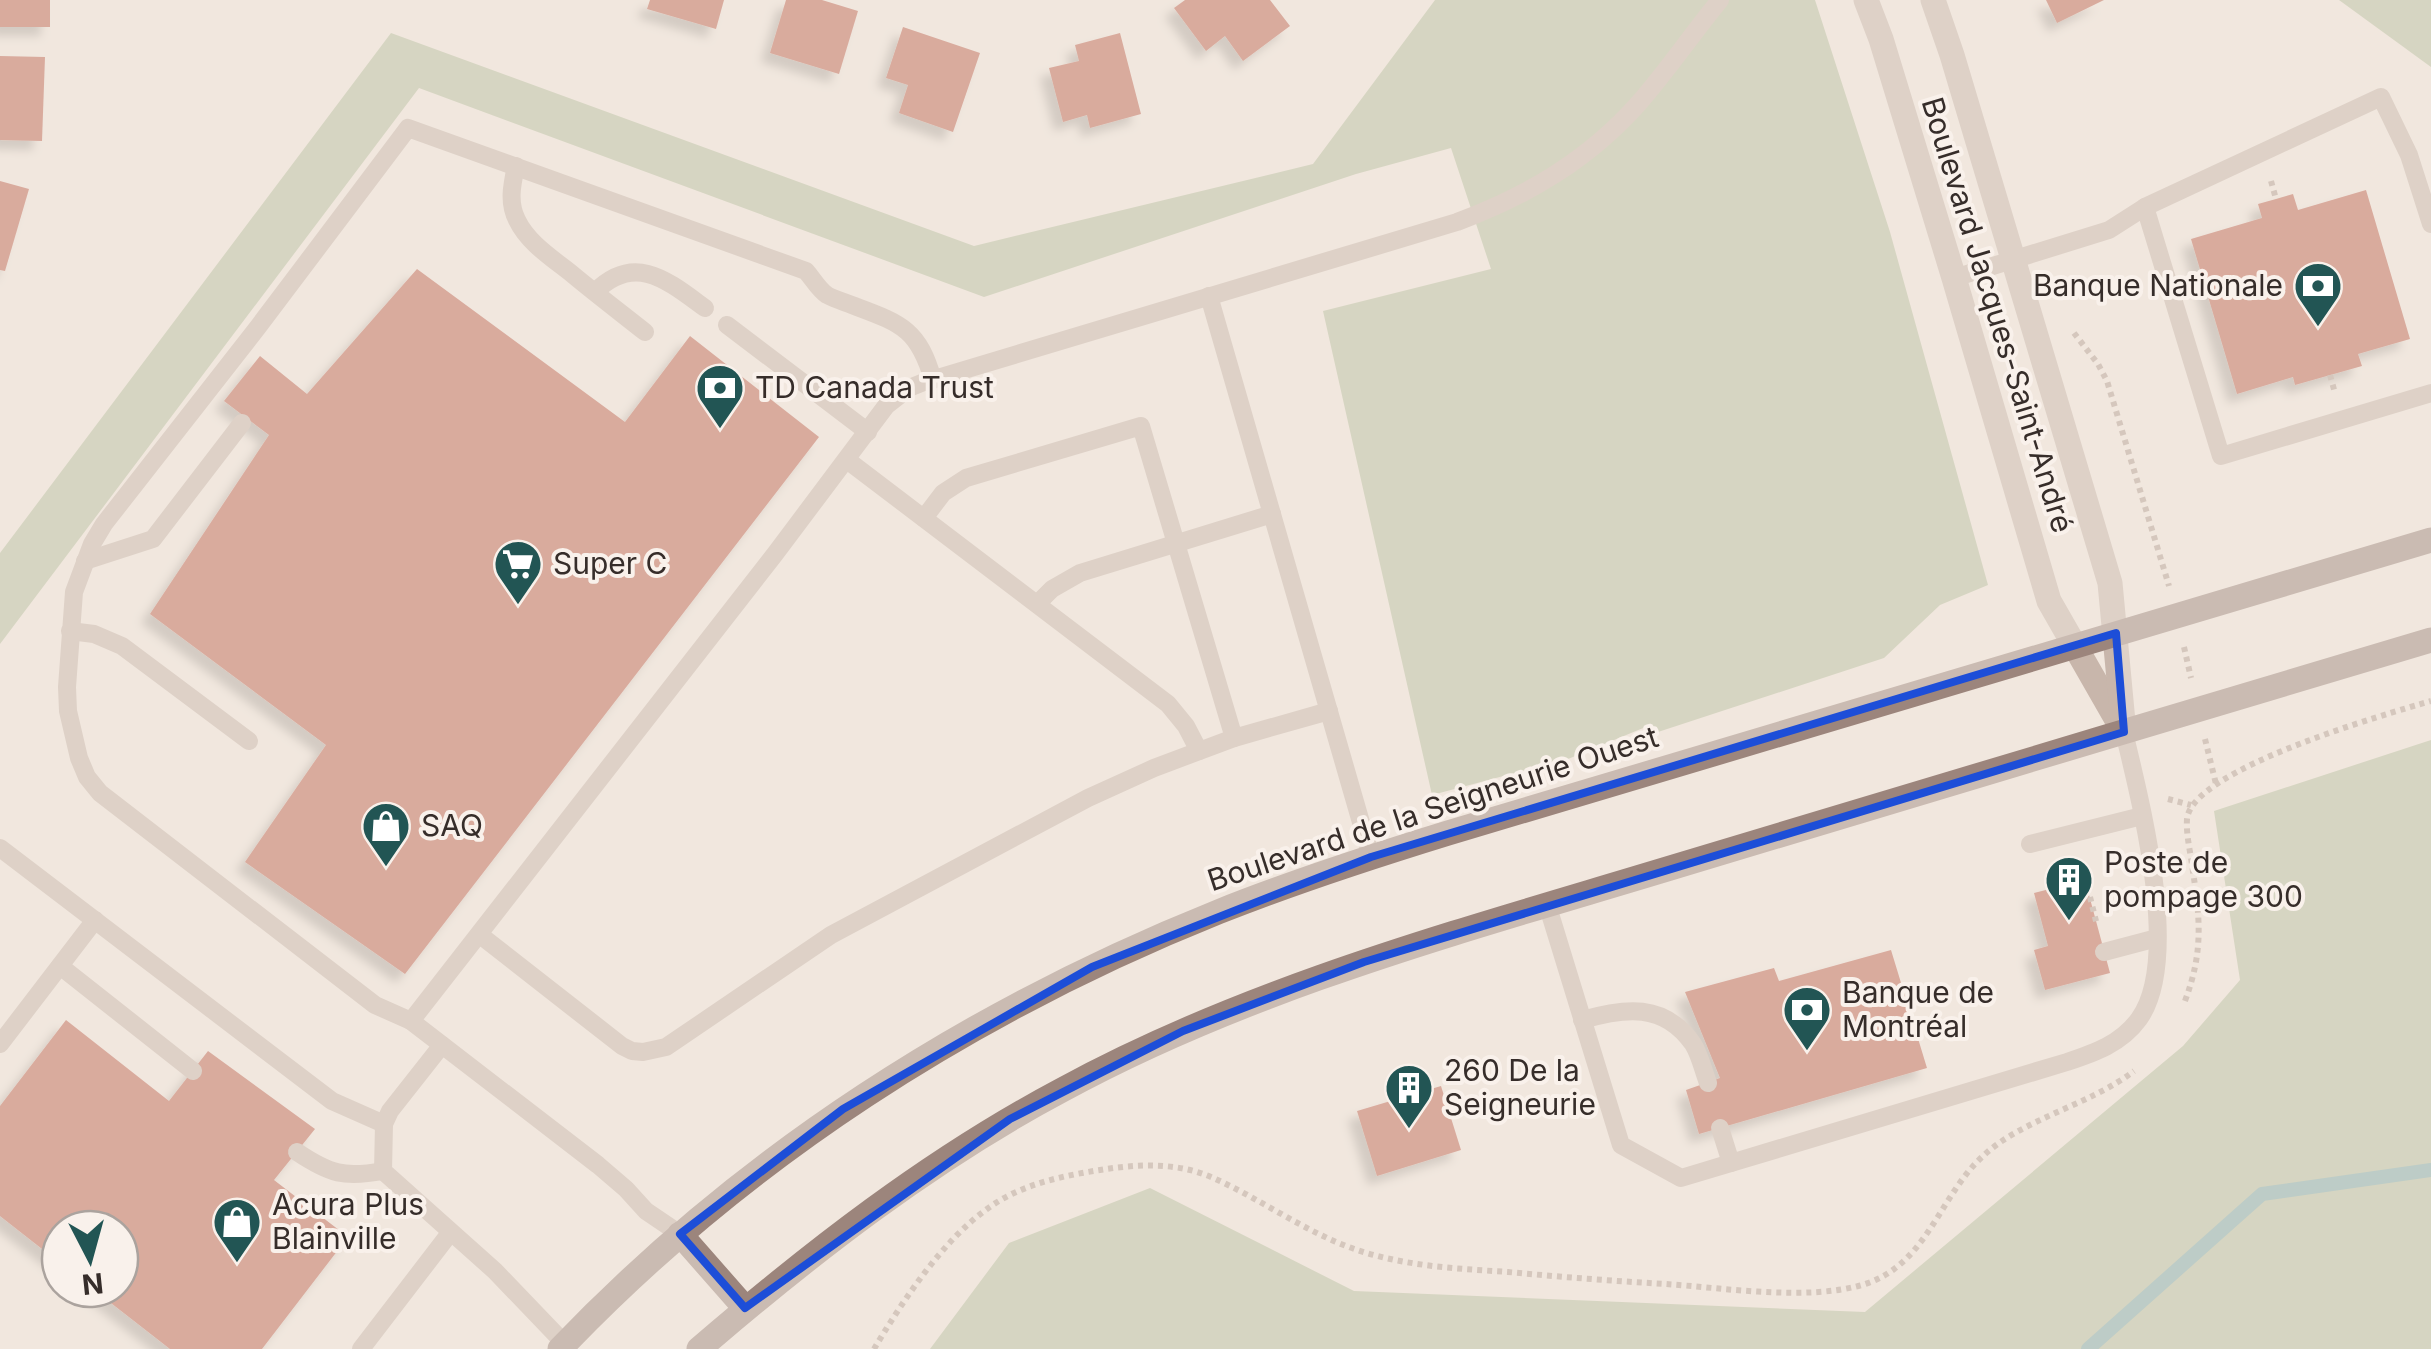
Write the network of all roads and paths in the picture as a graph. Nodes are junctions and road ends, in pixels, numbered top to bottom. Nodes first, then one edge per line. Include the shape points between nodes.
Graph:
1 (1720, 0) edge
2 (1866, 0) edge
3 (1934, 0) edge
4 (516, 166) junction
5 (2146, 207) junction
6 (2431, 224) edge
7 (2013, 259) junction
8 (1954, 278) junction
9 (594, 292) junction
10 (1209, 296) junction
11 (705, 308) dead end
12 (727, 325) dead end
13 (645, 332) dead end
14 (2079, 339) dead end
15 (2330, 375) dead end
16 (932, 380) junction
17 (2431, 392) edge
18 (2336, 396) dead end
19 (242, 424) dead end
20 (868, 432) junction
21 (848, 460) junction
22 (1272, 514) junction
23 (924, 518) junction
24 (2431, 540) edge
25 (1176, 542) junction
26 (85, 561) junction
27 (1037, 604) junction
28 (2176, 616) junction
29 (70, 631) junction
30 (2116, 633) junction
31 (2431, 640) edge
32 (2074, 645) junction
33 (2431, 701) edge
34 (2199, 710) junction
35 (1329, 711) junction
36 (2124, 732) junction
37 (1234, 738) junction
38 (249, 741) dead end
39 (1198, 751) junction
40 (2164, 798) dead end
41 (2190, 805) dead end
42 (2142, 816) junction
43 (2030, 844) dead end
44 (0, 848) edge
45 (1371, 858) junction
46 (1546, 904) junction
47 (96, 920) junction
48 (480, 935) junction
49 (2157, 938) junction
50 (2104, 952) dead end
51 (60, 966) junction
52 (1582, 1020) junction
53 (411, 1021) junction
54 (0, 1044) edge
55 (442, 1045) junction
56 (194, 1072) dead end
57 (1708, 1083) dead end
58 (384, 1124) junction
59 (1720, 1128) dead end
60 (297, 1152) dead end
61 (1730, 1163) junction
62 (382, 1171) junction
63 (450, 1233) junction
64 (680, 1234) junction
65 (746, 1308) junction
66 (563, 1346) edge
67 (361, 1349) edge
68 (700, 1349) edge

1 - 10 lane via 1610,133 1523,195 1457,222
2 - 8 street, Boulevard Jacques-Saint-André
3 - 7 street, Boulevard Jacques-Saint-André
4 - 9 lane via 511,194 517,219 535,244
4 - 16 lane via 806,272 826,294 908,332 926,356
4 - 26 lane via 408,128 104,524
5 - 6 lane via 2381,97 2410,155
5 - 7 lane via 2109,230
5 - 17 lane via 2222,456
7 - 8 lane
7 - 30 street, Boulevard Jacques-Saint-André via 2110,583
8 - 32 street, Boulevard Jacques-Saint-André via 2049,601
9 - 11 lane via 621,274 646,273
9 - 13 lane
10 - 16 lane
10 - 22 lane
12 - 20 lane
14 - 28 path via 2107,382
15 - 18 path
16 - 20 lane via 895,398
19 - 26 lane via 153,540
20 - 21 lane
21 - 23 lane
21 - 48 lane
22 - 25 lane
22 - 35 lane
23 - 25 lane via 966,478 1142,426
23 - 27 lane
24 - 28 main road, Boulevard de la Seigneurie Ouest
25 - 27 lane via 1080,573
25 - 37 lane
26 - 29 lane
27 - 39 lane via 1168,704
28 - 30 main road, Boulevard de la Seigneurie Ouest
28 - 34 path
29 - 38 lane via 122,646
29 - 53 lane via 68,711 86,777 375,1005
30 - 32 main road, Boulevard de la Seigneurie Ouest
30 - 36 street, Boulevard Jacques-Saint-André
31 - 34 main road
32 - 36 street, Boulevard Jacques-Saint-André
32 - 45 main road, Boulevard de la Seigneurie Ouest
33 - 34 path via 2296,745 2216,784
34 - 36 main road
35 - 37 lane
35 - 45 lane
36 - 42 lane
36 - 46 main road
37 - 39 lane
39 - 48 lane via 1088,798 876,909 654,1051 622,1046
40 - 41 path
42 - 43 lane
42 - 49 lane
44 - 47 lane
45 - 64 main road, Boulevard de la Seigneurie Ouest via 1150,940 979,1024 843,1109
46 - 52 lane
46 - 65 main road via 1336,970 1127,1056 966,1148 865,1215
47 - 51 lane
47 - 58 lane via 332,1101
48 - 53 lane
49 - 50 lane
49 - 61 lane via 2150,999 2114,1043
51 - 54 lane
51 - 56 lane
52 - 57 lane via 1624,1010 1666,1020 1693,1044
52 - 61 lane via 1621,1145 1681,1178
53 - 55 lane
55 - 58 lane
55 - 64 lane
58 - 62 lane
59 - 61 lane
60 - 62 lane via 340,1175
62 - 63 lane
63 - 66 lane
63 - 67 lane
64 - 65 main road
64 - 66 main road, Boulevard de la Seigneurie Ouest
65 - 68 main road

